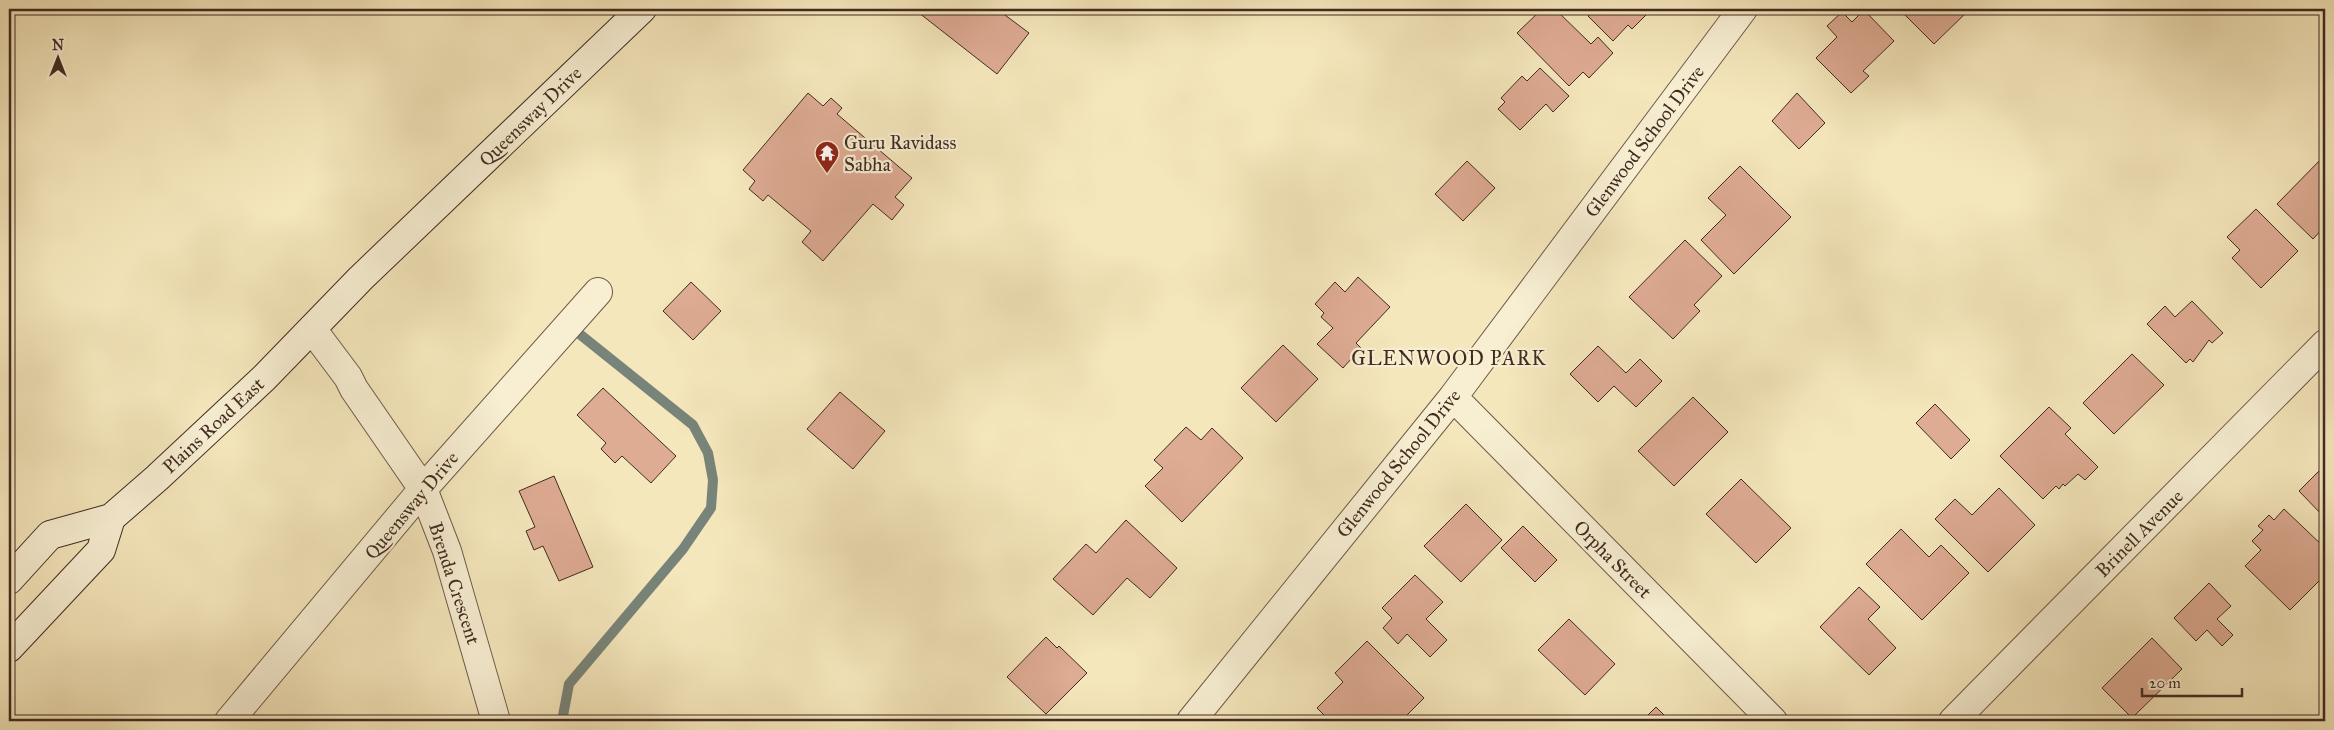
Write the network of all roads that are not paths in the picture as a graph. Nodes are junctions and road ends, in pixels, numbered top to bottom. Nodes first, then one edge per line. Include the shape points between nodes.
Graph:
1 (642, 9) edge
2 (1743, 9) edge
3 (598, 292) dead end
4 (312, 330) junction
5 (2325, 344) edge
6 (1453, 397) junction
7 (423, 489) junction
8 (111, 518) junction
9 (9, 580) edge
10 (9, 648) edge
11 (229, 721) edge
12 (496, 721) edge
13 (1191, 721) edge
14 (1773, 721) edge
15 (1952, 721) edge

1 - 4 street, Queensway Drive via 361,278
2 - 6 street, Glenwood School Drive
3 - 7 street, Queensway Drive
4 - 7 street, Brenda Crescent via 348,377
4 - 8 street, Plains Road East
5 - 15 street, Brinell Avenue
6 - 13 street, Glenwood School Drive
6 - 14 street, Orpha Street
7 - 11 street, Queensway Drive
7 - 12 street, Brenda Crescent via 448,551
8 - 9 street, Plains Road East via 50,535
8 - 10 street via 101,550

